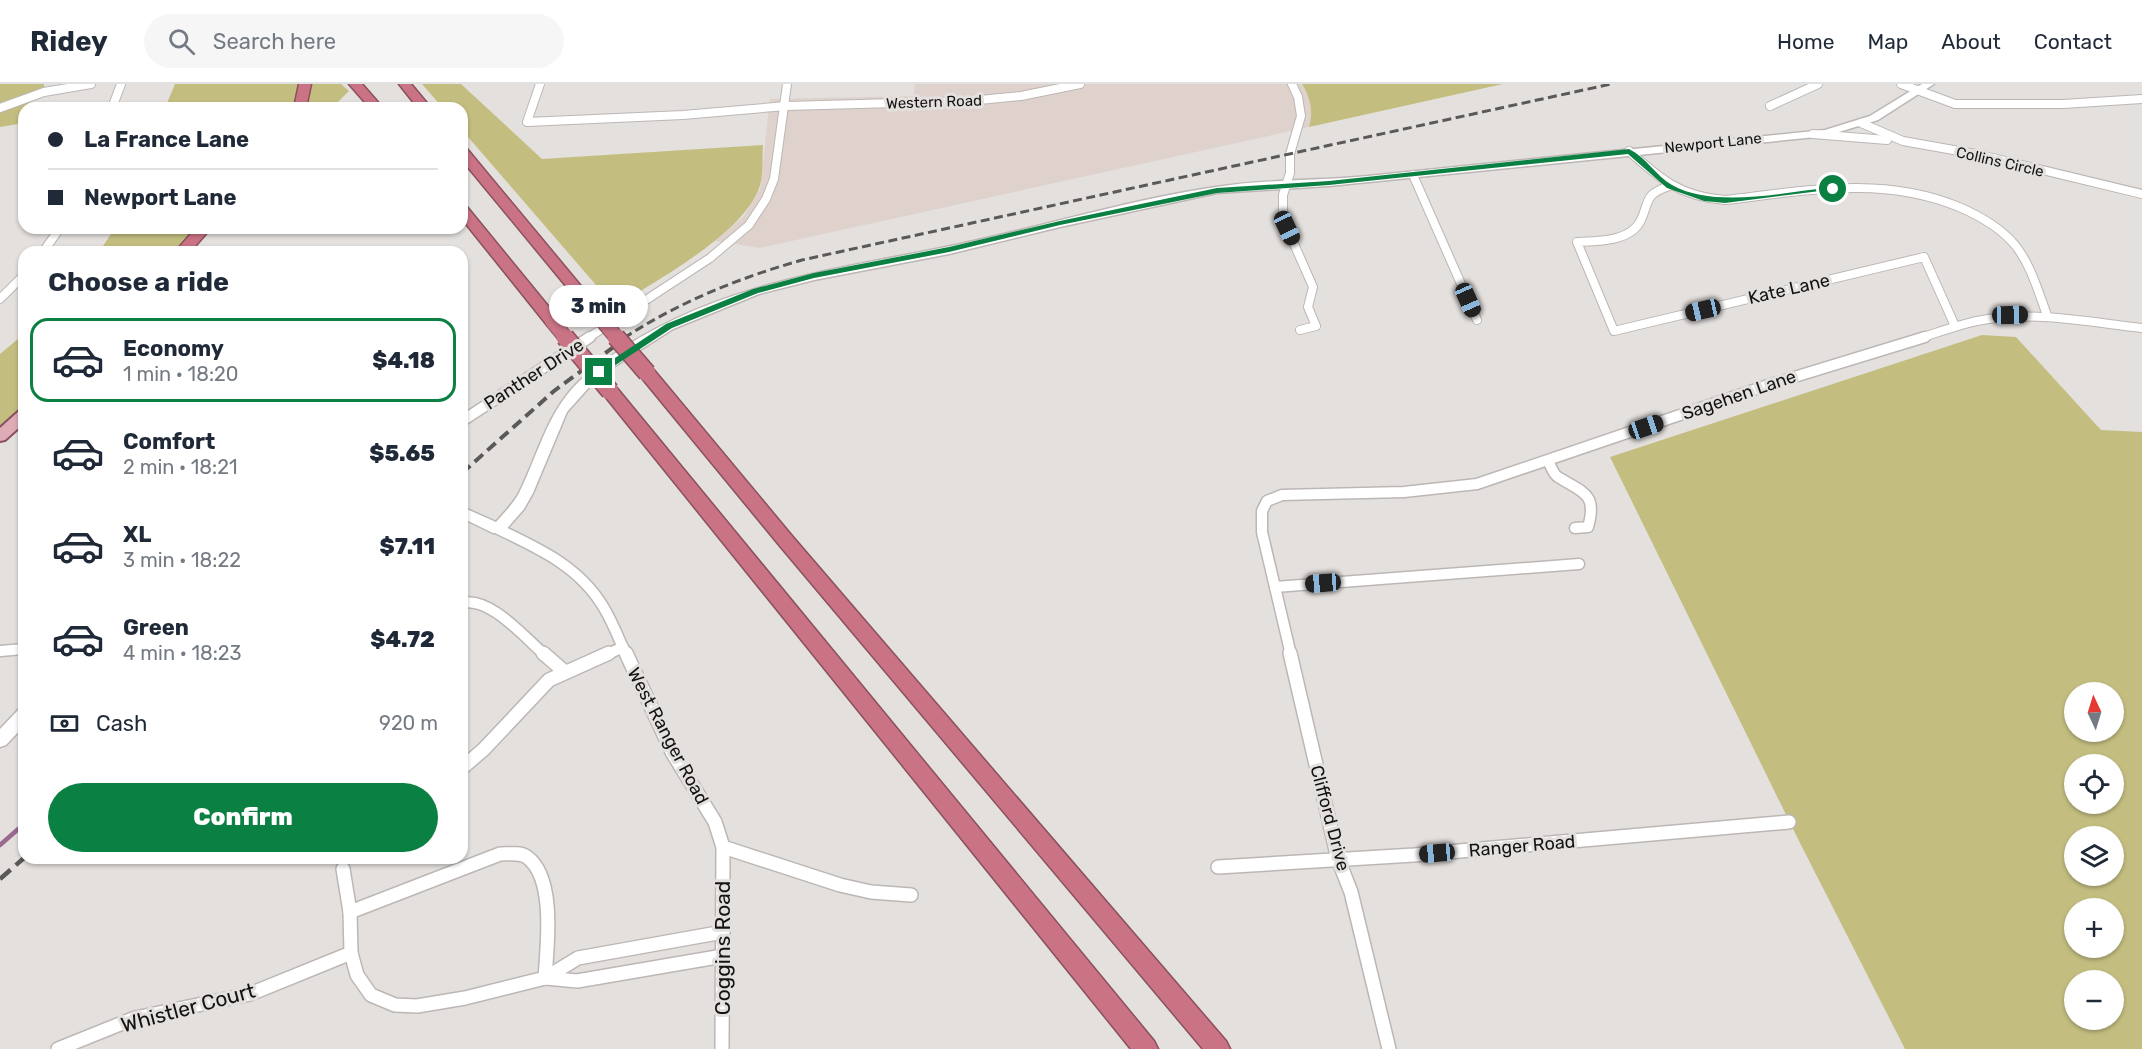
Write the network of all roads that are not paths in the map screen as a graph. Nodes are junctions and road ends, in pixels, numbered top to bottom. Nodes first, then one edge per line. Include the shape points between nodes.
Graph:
1 (91, 84) edge
2 (121, 84) edge
3 (305, 84) edge
4 (355, 84) edge
5 (540, 84) edge
6 (787, 84) edge
7 (1080, 84) edge
8 (1292, 84) edge
9 (1818, 84) edge
10 (1901, 84) edge
11 (1929, 84) edge
12 (408, 87) edge
13 (1049, 88) edge
14 (1919, 91) junction
15 (2142, 99) edge
16 (114, 102) edge
17 (301, 102) edge
18 (372, 102) edge
19 (420, 102) edge
20 (786, 106) junction
21 (1770, 106) dead end
22 (0, 108) edge
23 (1861, 123) junction
24 (1813, 134) junction
25 (1901, 142) junction
26 (1629, 151) junction
27 (468, 159) edge
28 (1413, 175) junction
29 (1287, 186) junction
30 (1670, 186) junction
31 (2142, 194) edge
32 (468, 217) edge
33 (198, 234) edge
34 (188, 246) edge
35 (18, 281) edge
36 (0, 299) edge
37 (2047, 315) junction
38 (1477, 320) dead end
39 (1954, 326) junction
40 (2142, 328) edge
41 (1300, 330) dead end
42 (468, 417) edge
43 (18, 420) edge
44 (0, 436) edge
45 (1548, 461) junction
46 (1267, 501) joint
47 (468, 515) edge
48 (498, 528) junction
49 (1575, 528) dead end
50 (1579, 564) dead end
51 (1275, 587) junction
52 (468, 601) edge
53 (623, 648) junction
54 (18, 650) edge
55 (0, 651) edge
56 (565, 672) junction
57 (18, 721) edge
58 (0, 740) edge
59 (468, 763) edge
60 (1790, 822) dead end
61 (723, 847) junction
62 (1338, 858) junction
63 (1218, 867) dead end
64 (343, 869) dead end
65 (910, 895) dead end
66 (350, 912) junction
67 (723, 932) junction
68 (351, 953) junction
69 (723, 956) junction
70 (545, 978) junction
71 (58, 1049) edge
72 (722, 1049) edge
73 (1146, 1049) edge
74 (1218, 1049) edge
75 (1389, 1049) edge

1 - 22 street via 44,92
2 - 16 street
3 - 17 highway
4 - 18 highway
5 - 20 street, Western Road via 527,122
6 - 20 street, Panther Drive
7 - 13 street, Western Road
8 - 29 street via 1301,116 1290,154
9 - 21 street
10 - 14 street
11 - 14 street, Newport Lane
12 - 19 highway
13 - 20 street, Western Road via 969,101
14 - 15 street via 1946,102 1964,104
14 - 23 street, Newport Lane
20 - 42 street, Panther Drive via 770,189 756,217 741,233 710,258
23 - 24 street, Newport Lane
23 - 25 street, Collins Circle
24 - 25 street
24 - 26 street, Newport Lane
25 - 31 street, Collins Circle via 1974,154
26 - 28 street, Newport Lane
26 - 30 street
27 - 74 highway, bridge
28 - 29 street, Newport Lane
28 - 38 street
29 - 41 street via 1283,195 1287,228 1313,287 1308,307 1316,326
29 - 48 street, Newport Lane via 1217,190 1128,208 786,282 701,312 646,339 587,381 554,423 526,493
30 - 37 street via 1692,196 1715,200 1865,186 1904,190 1945,201 1990,223 2014,243
30 - 39 street, Kate Lane via 1647,200 1642,218 1632,230 1612,239 1577,242 1614,331 1924,257
32 - 73 highway, bridge
33 - 34 highway
35 - 36 street
37 - 39 street, Sagehen Lane via 2010,315
37 - 40 street, Sagehen Lane
39 - 45 street, Sagehen Lane
43 - 44 main road
45 - 46 street, Sagehen Lane via 1456,489 1282,495
45 - 49 street via 1556,476 1577,484 1591,500 1593,514 1588,526
46 - 51 street, Clifford Drive via 1261,525
47 - 48 street, West Ranger Road
48 - 53 street, West Ranger Road via 574,571 605,609
50 - 51 street
51 - 62 street, Clifford Drive
52 - 56 street via 493,610
53 - 56 street
53 - 61 street, West Ranger Road via 672,752 715,822
54 - 55 street
56 - 59 street via 549,680
57 - 58 street
60 - 62 street, Ranger Road
61 - 65 street via 840,885
61 - 67 street, Coggins Road
62 - 63 street, Ranger Road
62 - 75 street, Clifford Drive via 1351,892
64 - 66 street
66 - 68 street
66 - 70 street via 500,854 527,857 539,869 548,915
67 - 69 street, Coggins Road
67 - 70 street via 578,958
68 - 70 street via 357,975 371,995 395,1005 417,1006 465,998
68 - 71 street, Whistler Court via 250,994 135,1018
69 - 70 street via 577,981
69 - 72 street, Coggins Road

